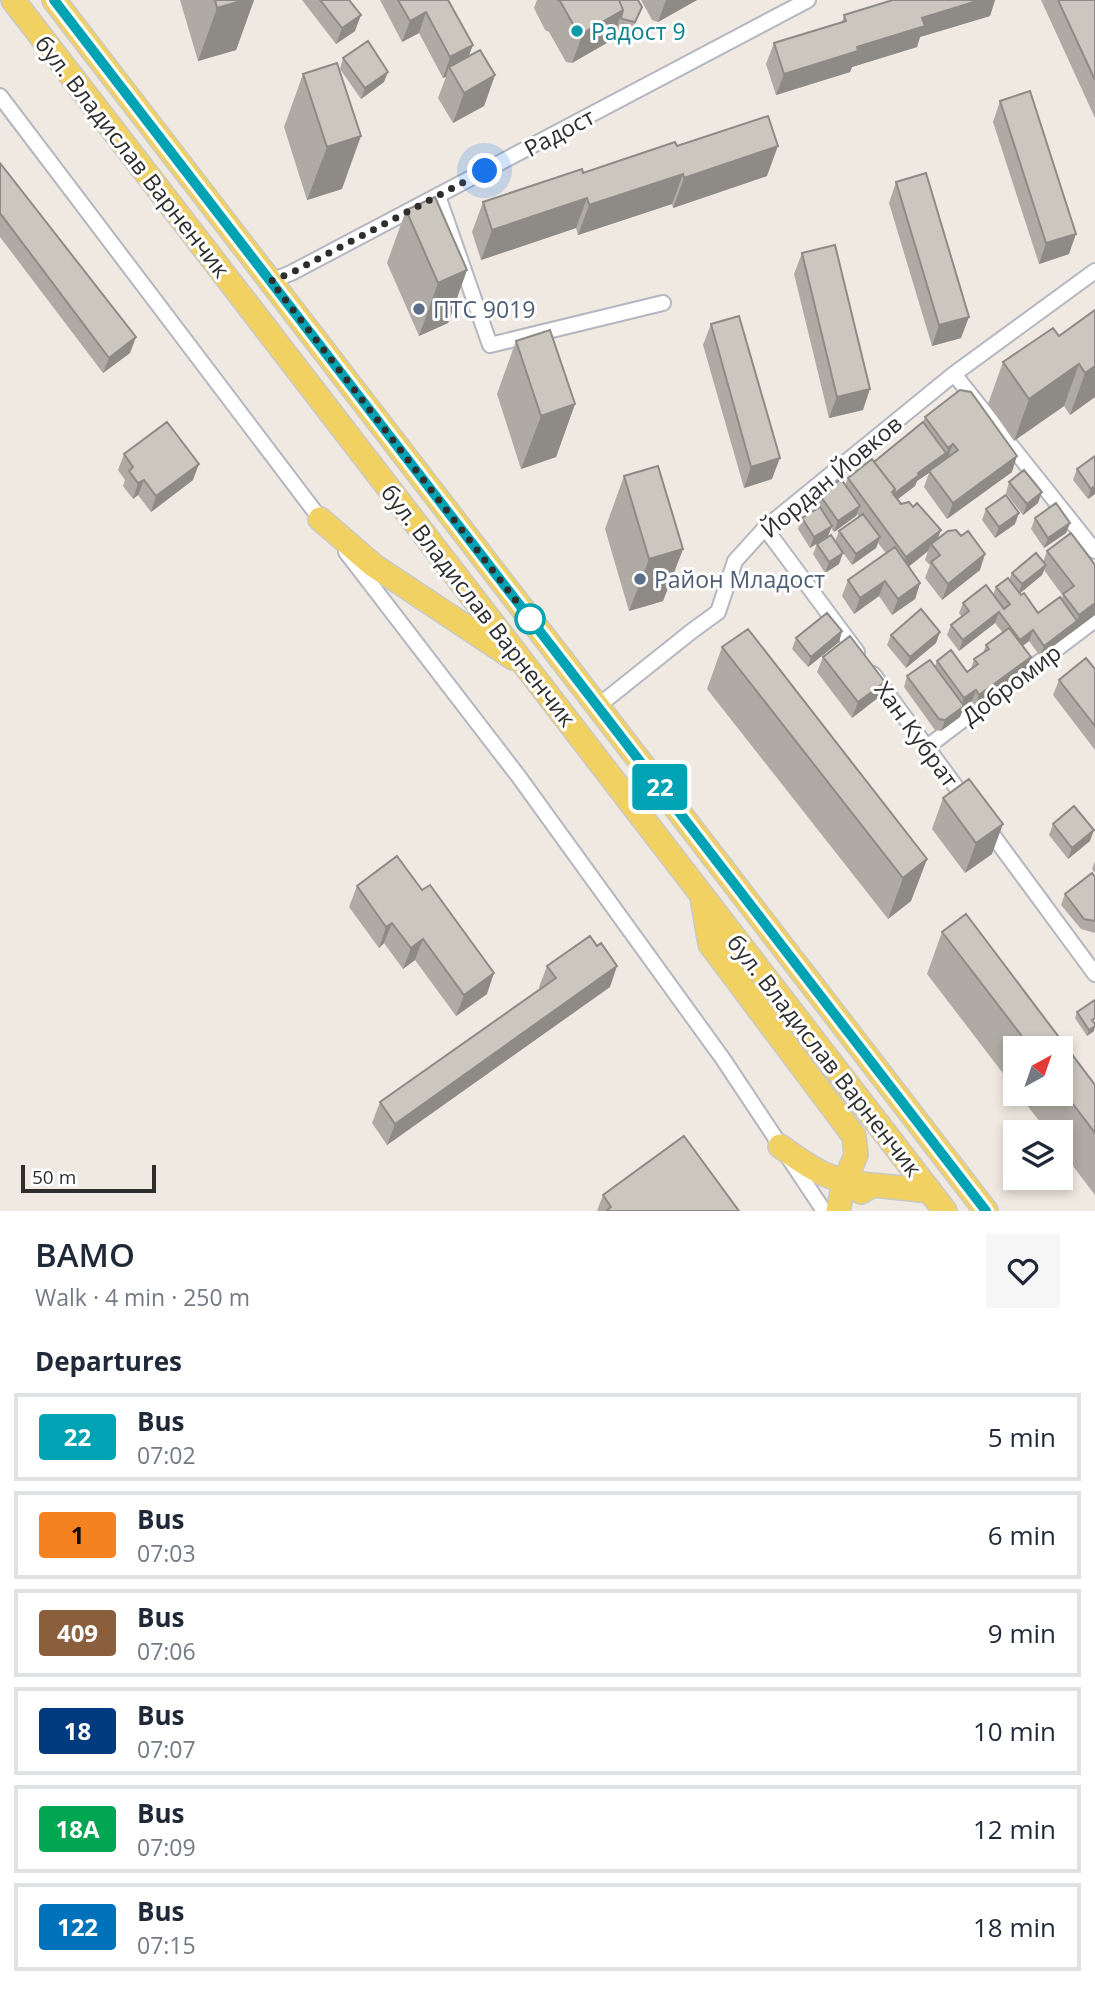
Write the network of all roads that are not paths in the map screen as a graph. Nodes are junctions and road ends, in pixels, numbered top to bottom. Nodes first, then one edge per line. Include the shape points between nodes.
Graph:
1 (13, 0) edge
2 (54, 0) edge
3 (808, 0) edge
4 (0, 96) edge
5 (438, 196) junction
6 (1093, 277) edge
7 (271, 281) junction
8 (663, 303) dead end
9 (954, 374) junction
10 (320, 519) junction
11 (765, 527) junction
12 (1095, 551) edge
13 (1095, 620) edge
14 (525, 666) junction
15 (597, 706) junction
16 (927, 747) junction
17 (701, 894) junction
18 (1089, 955) edge
19 (1095, 974) edge
20 (780, 1146) junction
21 (844, 1183) junction
22 (873, 1185) junction
23 (930, 1191) junction
24 (824, 1211) edge
25 (838, 1211) edge
26 (853, 1211) edge
27 (945, 1211) edge
28 (986, 1211) edge

1 - 14 main road, бул. Владислав Варненчик
2 - 7 main road, бул. Владислав Варненчик
3 - 5 street, Радост
4 - 10 street
5 - 7 street, Радост
5 - 8 street via 491,345
6 - 9 street, Йордан Йовков
7 - 15 main road, бул. Владислав Варненчик
9 - 11 street, Йордан Йовков
9 - 12 street
10 - 14 main road via 373,565
10 - 20 street via 519,776 723,1059
11 - 15 street, Йордан Йовков via 735,561 719,612
11 - 16 street, Хан Кубрат
13 - 16 street, Добромир
14 - 17 main road, бул. Владислав Варненчик
15 - 28 main road, бул. Владислав Варненчик
16 - 18 street, Хан Кубрат
17 - 21 main road via 710,944 854,1136 856,1154
17 - 23 main road, бул. Владислав Варненчик
18 - 19 street, Хан Кубрат
20 - 21 main road
20 - 24 street
21 - 22 main road
21 - 25 main road
22 - 23 main road
22 - 26 main road via 861,1192
23 - 27 main road, бул. Владислав Варненчик

